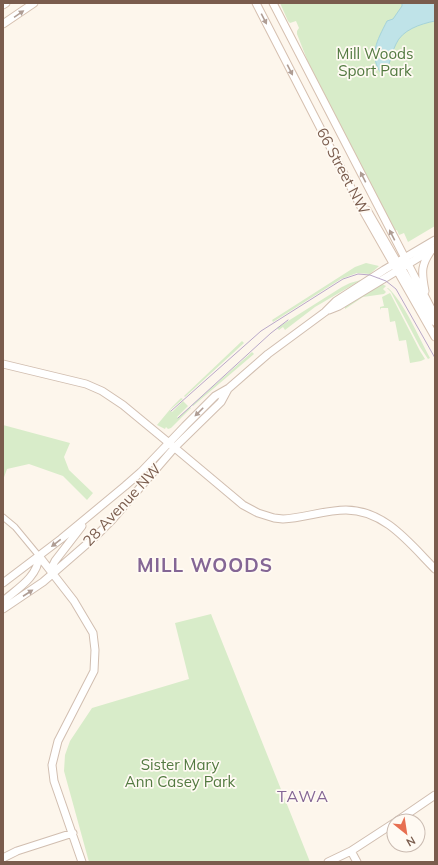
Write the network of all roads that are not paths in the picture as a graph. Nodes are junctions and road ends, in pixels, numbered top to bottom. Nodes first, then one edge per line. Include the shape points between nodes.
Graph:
1 (6, 3) edge
2 (34, 3) edge
3 (256, 3) edge
4 (273, 3) edge
5 (3, 5) edge
6 (3, 24) edge
7 (435, 240) edge
8 (434, 248) edge
9 (400, 264) junction
10 (427, 298) junction
11 (435, 316) edge
12 (435, 322) edge
13 (435, 337) edge
14 (3, 364) edge
15 (172, 445) junction
16 (92, 513) junction
17 (3, 518) edge
18 (39, 556) junction
19 (435, 569) edge
20 (52, 574) junction
21 (3, 583) edge
22 (3, 601) edge
23 (3, 609) edge
24 (435, 795) edge
25 (409, 813) edge
26 (386, 828) edge
27 (72, 833) junction
28 (351, 851) junction
29 (3, 858) edge
30 (82, 862) edge
31 (328, 862) edge
32 (357, 862) edge

1 - 5 street
6 -> 2 street
3 -> 9 street, 66 Street NW via 339,166
9 -> 4 street, 66 Street NW
7 - 9 street, 28 Avenue NW
8 - 9 street, 28 Avenue NW
8 - 10 street via 422,268
9 - 10 street, 66 Street NW
9 - 12 street
9 - 13 street, 66 Street NW
9 - 15 street, 28 Avenue NW via 336,301 268,354 229,388 221,402
10 - 11 street, 66 Street NW
14 - 15 street via 98,388
15 - 16 street, 28 Avenue NW
15 - 19 street via 242,504 258,513 283,519 347,510 366,514 388,524
15 - 20 street, 28 Avenue NW via 112,520
16 -> 18 street, 28 Avenue NW
16 - 20 street via 55,561
17 - 18 street via 15,527
18 - 20 street
18 - 21 street, 28 Avenue NW
18 - 22 street via 38,566 32,576
23 -> 20 street, 28 Avenue NW
20 - 27 street via 85,617 93,633 95,650 94,671 58,741 52,766 54,780
24 - 25 street
26 - 28 street
27 - 29 street via 16,851
27 - 30 street
28 - 31 street
28 - 32 street

